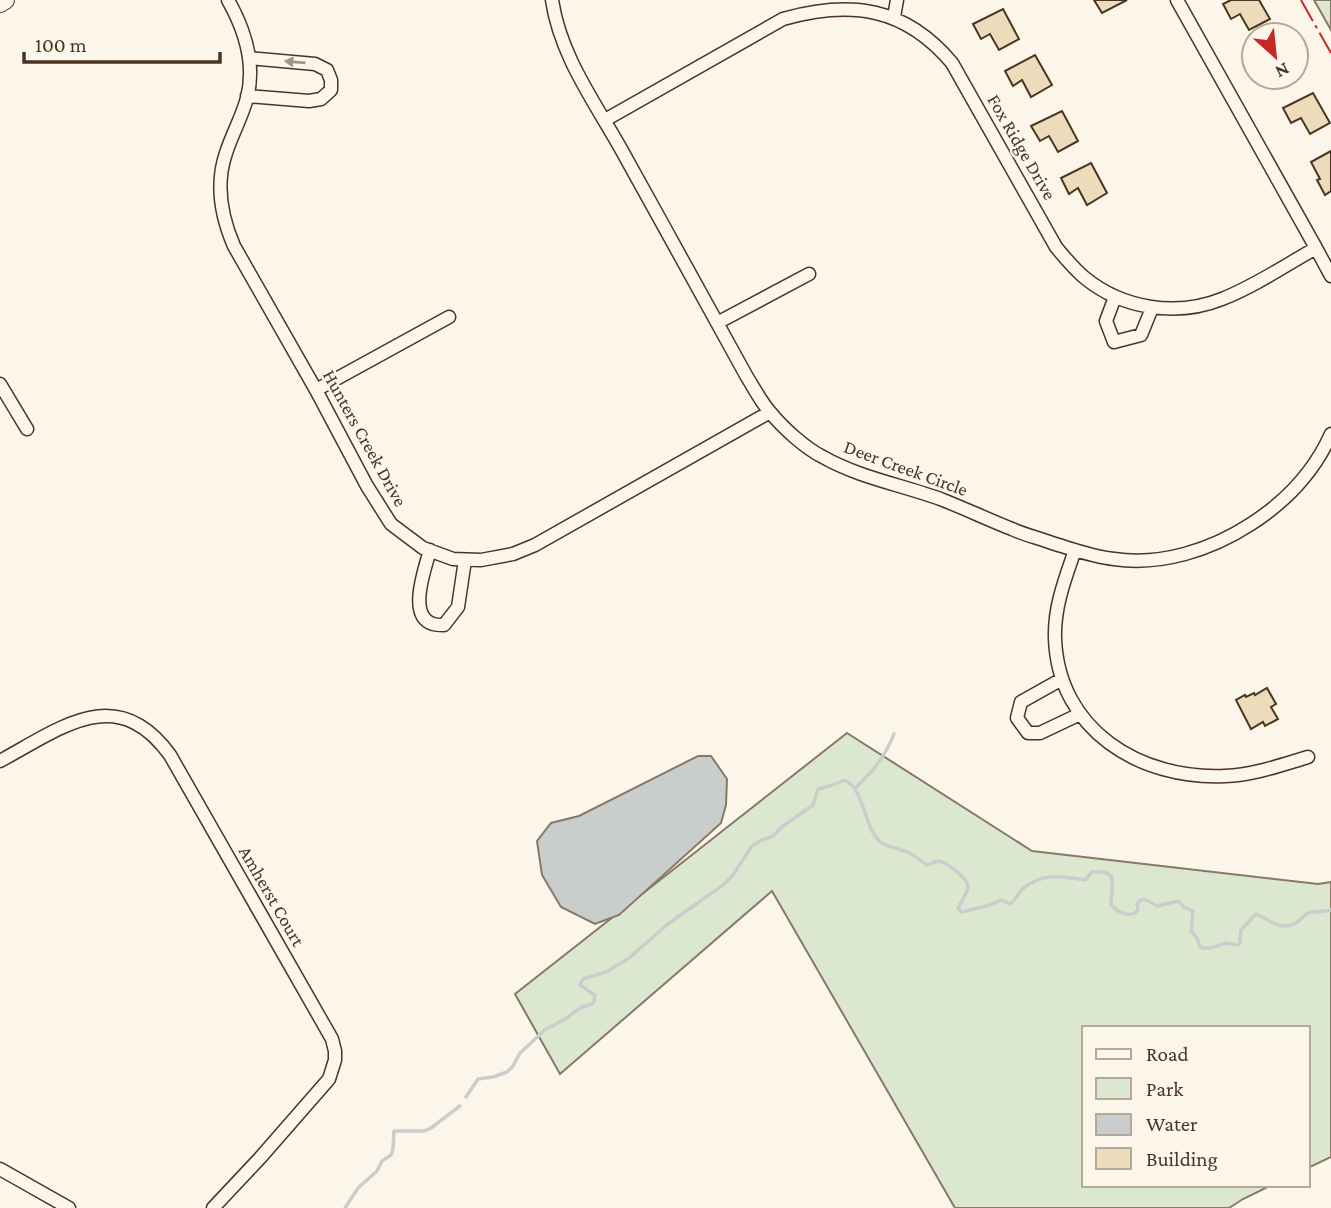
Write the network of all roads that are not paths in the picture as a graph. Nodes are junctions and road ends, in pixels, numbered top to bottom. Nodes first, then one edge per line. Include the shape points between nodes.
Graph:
1 (5, 0) edge
2 (228, 0) edge
3 (552, 0) edge
4 (898, 0) edge
5 (1177, 0) edge
6 (0, 3) edge
7 (860, 4) edge
8 (894, 17) junction
9 (249, 58) junction
10 (247, 96) junction
11 (605, 120) junction
12 (1316, 248) junction
13 (808, 274) dead end
14 (1331, 276) edge
15 (1115, 297) junction
16 (1152, 308) junction
17 (449, 317) dead end
18 (717, 323) junction
19 (0, 384) edge
20 (316, 390) junction
21 (770, 412) junction
22 (27, 429) dead end
23 (1331, 434) edge
24 (1075, 550) junction
25 (430, 551) junction
26 (465, 559) junction
27 (1062, 679) junction
28 (1080, 714) junction
29 (1308, 757) dead end
30 (0, 761) edge
31 (0, 1169) edge
32 (69, 1208) edge
33 (213, 1208) edge

1 - 6 street
2 - 9 street, Hunters Creek Drive via 239,18
3 - 11 street, Deer Creek Circle via 562,43
4 - 8 street
5 - 12 street
7 - 8 street, Fox Ridge Drive
7 - 11 street, Fox Ridge Drive via 820,8 783,19
8 - 15 street, Fox Ridge Drive via 926,36 952,63 1056,247 1083,277
9 - 10 street, Hunters Creek Drive
10 -> 9 street via 309,101 321,99 331,90 327,70 315,64
10 - 20 street, Hunters Creek Drive via 222,165 223,215 234,246
11 - 18 street, Deer Creek Circle
12 - 14 street
12 - 16 street, Fox Ridge Drive via 1221,300 1188,308
13 - 18 street
15 - 16 street, Fox Ridge Drive
15 - 16 street via 1106,321 1114,342 1141,335
17 - 20 street
18 - 21 street, Deer Creek Circle
19 - 22 street
20 - 25 street, Hunters Creek Drive via 391,524
21 - 24 street, Deer Creek Circle via 822,457
21 - 26 street, Hunters Creek Drive via 535,545 513,554
23 - 24 street, Deer Creek Circle via 1292,491 1261,518 1226,538 1191,552 1151,560 1114,560
24 - 27 street via 1055,619 1055,651
25 - 26 street, Hunters Creek Drive
25 - 26 street via 418,603 421,616 432,624 444,625 458,607
27 - 28 street
27 - 28 street via 1021,702 1017,718 1028,733 1040,733
28 - 29 street via 1115,748 1153,767 1184,775 1249,774
30 - 33 street, Amherst Court via 67,724 95,716 127,718 153,735 170,755 332,1039 335,1060 329,1079
31 - 32 street

